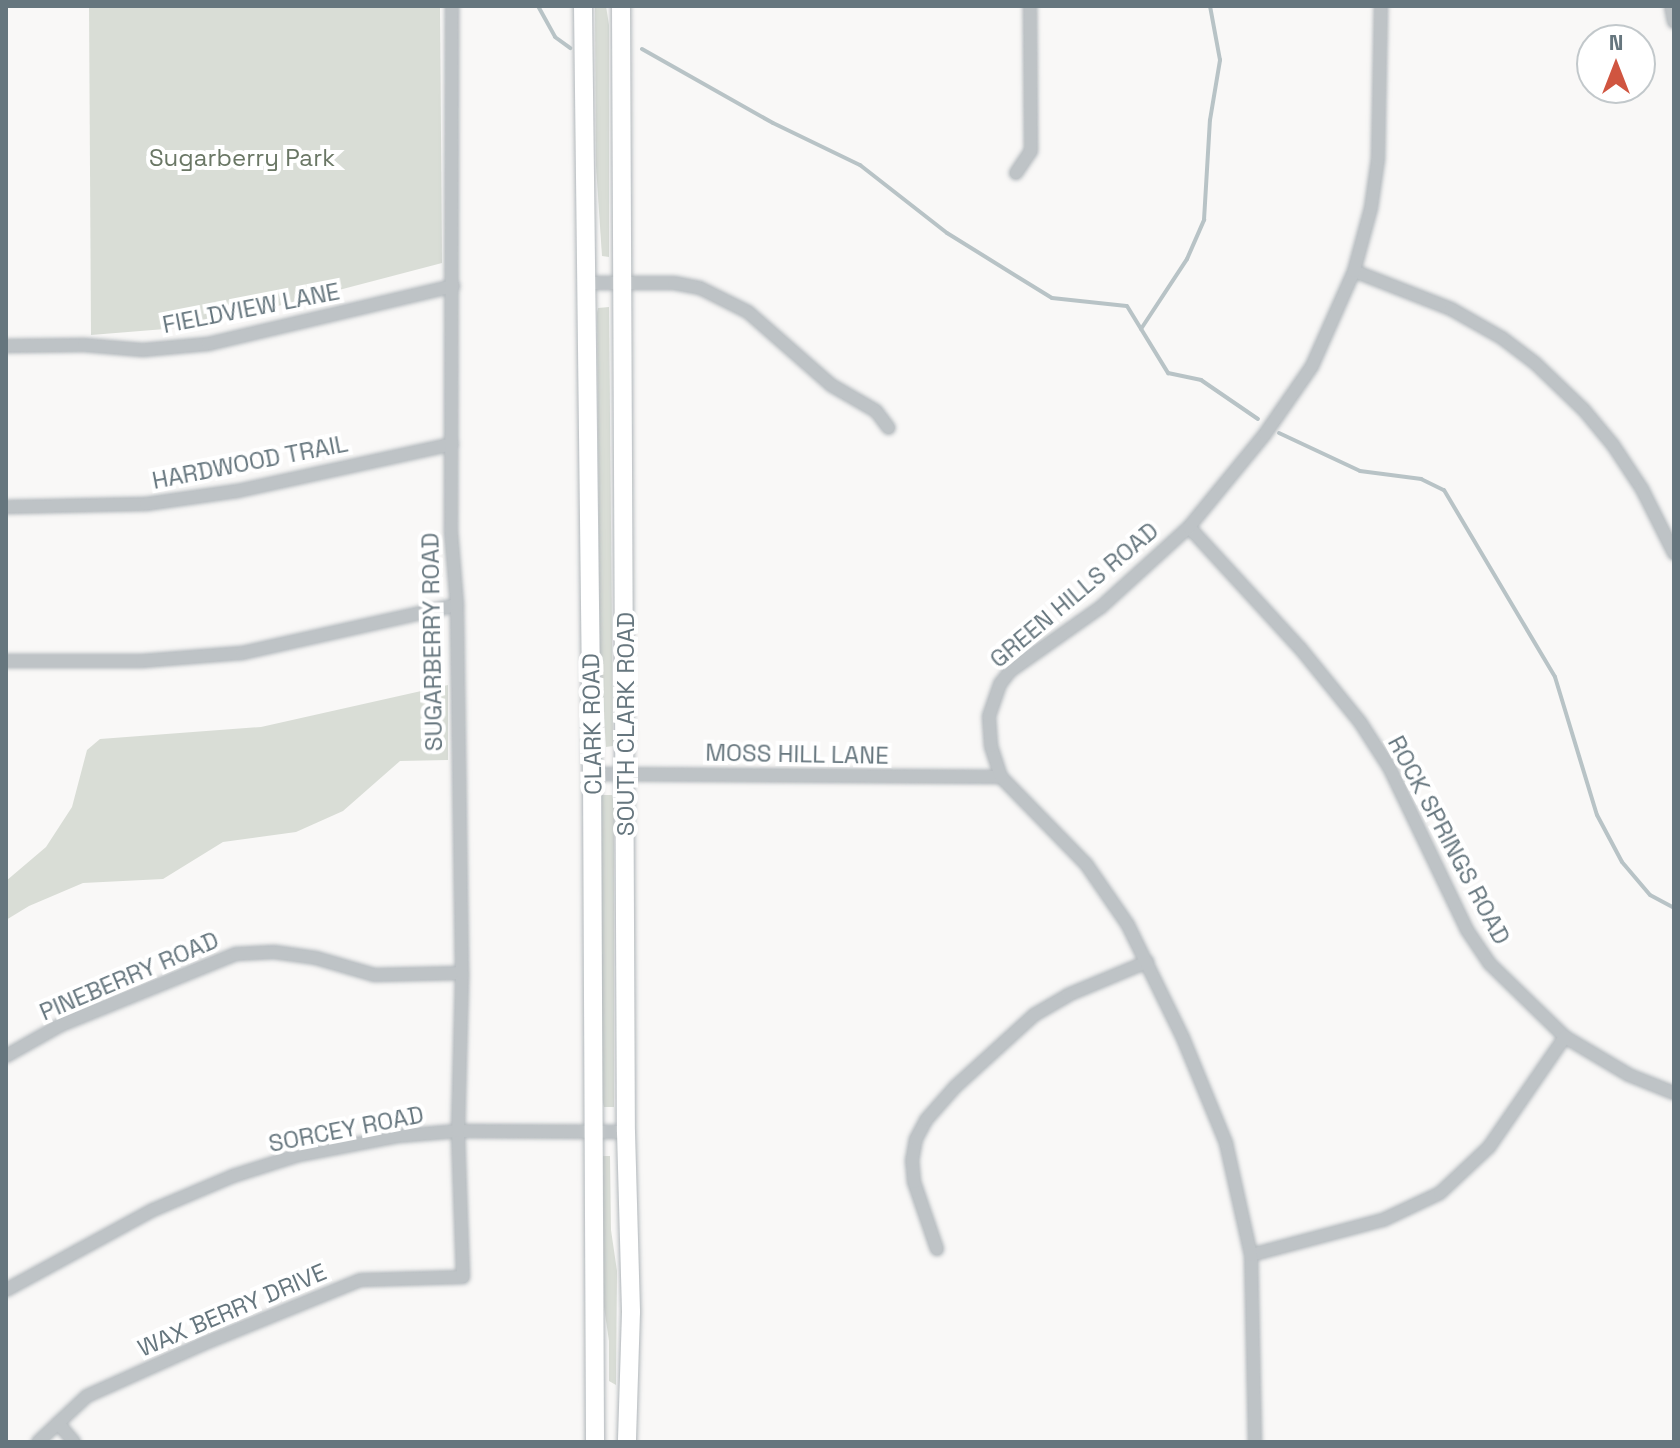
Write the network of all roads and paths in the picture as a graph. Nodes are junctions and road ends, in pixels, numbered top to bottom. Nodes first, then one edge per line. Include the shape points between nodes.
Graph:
1 (452, 6) edge
2 (583, 6) edge
3 (621, 6) edge
4 (1030, 6) edge
5 (1381, 6) edge
6 (1671, 6) edge
7 (1674, 22) edge
8 (1016, 173) dead end
9 (1354, 271) junction
10 (586, 283) junction
11 (625, 283) junction
12 (453, 286) junction
13 (6, 346) edge
14 (889, 428) dead end
15 (452, 444) junction
16 (6, 507) edge
17 (1189, 527) junction
18 (1674, 553) edge
19 (457, 605) junction
20 (6, 661) edge
21 (592, 774) junction
22 (626, 774) junction
23 (1001, 777) junction
24 (1147, 962) junction
25 (462, 973) junction
26 (1565, 1037) junction
27 (6, 1056) edge
28 (1674, 1093) edge
29 (458, 1131) junction
30 (626, 1132) junction
31 (594, 1133) junction
32 (937, 1249) dead end
33 (1251, 1255) junction
34 (463, 1277) joint
35 (6, 1290) edge
36 (596, 1411) junction
37 (629, 1412) junction
38 (58, 1423) junction
39 (38, 1442) edge
40 (74, 1442) edge
41 (595, 1442) edge
42 (627, 1442) edge
43 (1255, 1442) edge

1 - 12 street, SUGARBERRY ROAD
2 - 10 main road, CLARK ROAD
3 - 11 main road, SOUTH CLARK ROAD
4 - 8 street via 1031,151
5 - 9 street, GREEN HILLS ROAD via 1376,184
6 - 7 street
9 - 17 street, GREEN HILLS ROAD via 1293,397
9 - 18 street via 1464,315 1535,363 1613,445
10 - 11 street
10 - 21 main road, CLARK ROAD
11 - 14 street via 700,288 748,312 831,385 876,411
11 - 22 main road, SOUTH CLARK ROAD
12 - 13 street, FIELDVIEW LANE via 208,344 143,350
12 - 15 street, SUGARBERRY ROAD
15 - 16 street, HARDWOOD TRAIL via 237,491 146,504
15 - 19 street, SUGARBERRY ROAD
17 - 23 street, GREEN HILLS ROAD via 1101,607 1040,647 1000,684 989,733
17 - 26 street, ROCK SPRINGS ROAD via 1360,722 1389,767 1478,948 1510,988
19 - 20 street via 242,653 142,661
19 - 25 street, SUGARBERRY ROAD
21 - 22 street, MOSS HILL LANE
21 - 31 main road, CLARK ROAD
22 - 23 street, MOSS HILL LANE
22 - 30 main road, SOUTH CLARK ROAD
23 - 24 street, GREEN HILLS ROAD via 1102,882
24 - 32 street via 1034,1015 926,1120 912,1161
24 - 33 street, GREEN HILLS ROAD via 1226,1143
25 - 27 street, PINEBERRY ROAD via 374,975 316,958 236,954 61,1025
25 - 29 street, SUGARBERRY ROAD
26 - 28 street, ROCK SPRINGS ROAD via 1629,1075
26 - 33 street via 1489,1147 1440,1193 1372,1224
29 - 31 street, SORCEY ROAD
29 - 34 street, SUGARBERRY ROAD
29 - 35 street, SORCEY ROAD via 299,1155 233,1176 153,1210
30 - 31 street, SORCEY ROAD
30 - 37 main road, SOUTH CLARK ROAD
31 - 36 main road, CLARK ROAD
33 - 43 street, GREEN HILLS ROAD
34 - 38 street, WAX BERRY DRIVE via 361,1280 87,1396
36 - 37 main road
36 - 41 main road, CLARK ROAD
37 - 42 main road, SOUTH CLARK ROAD
38 - 39 street, WAX BERRY DRIVE
38 - 40 street

